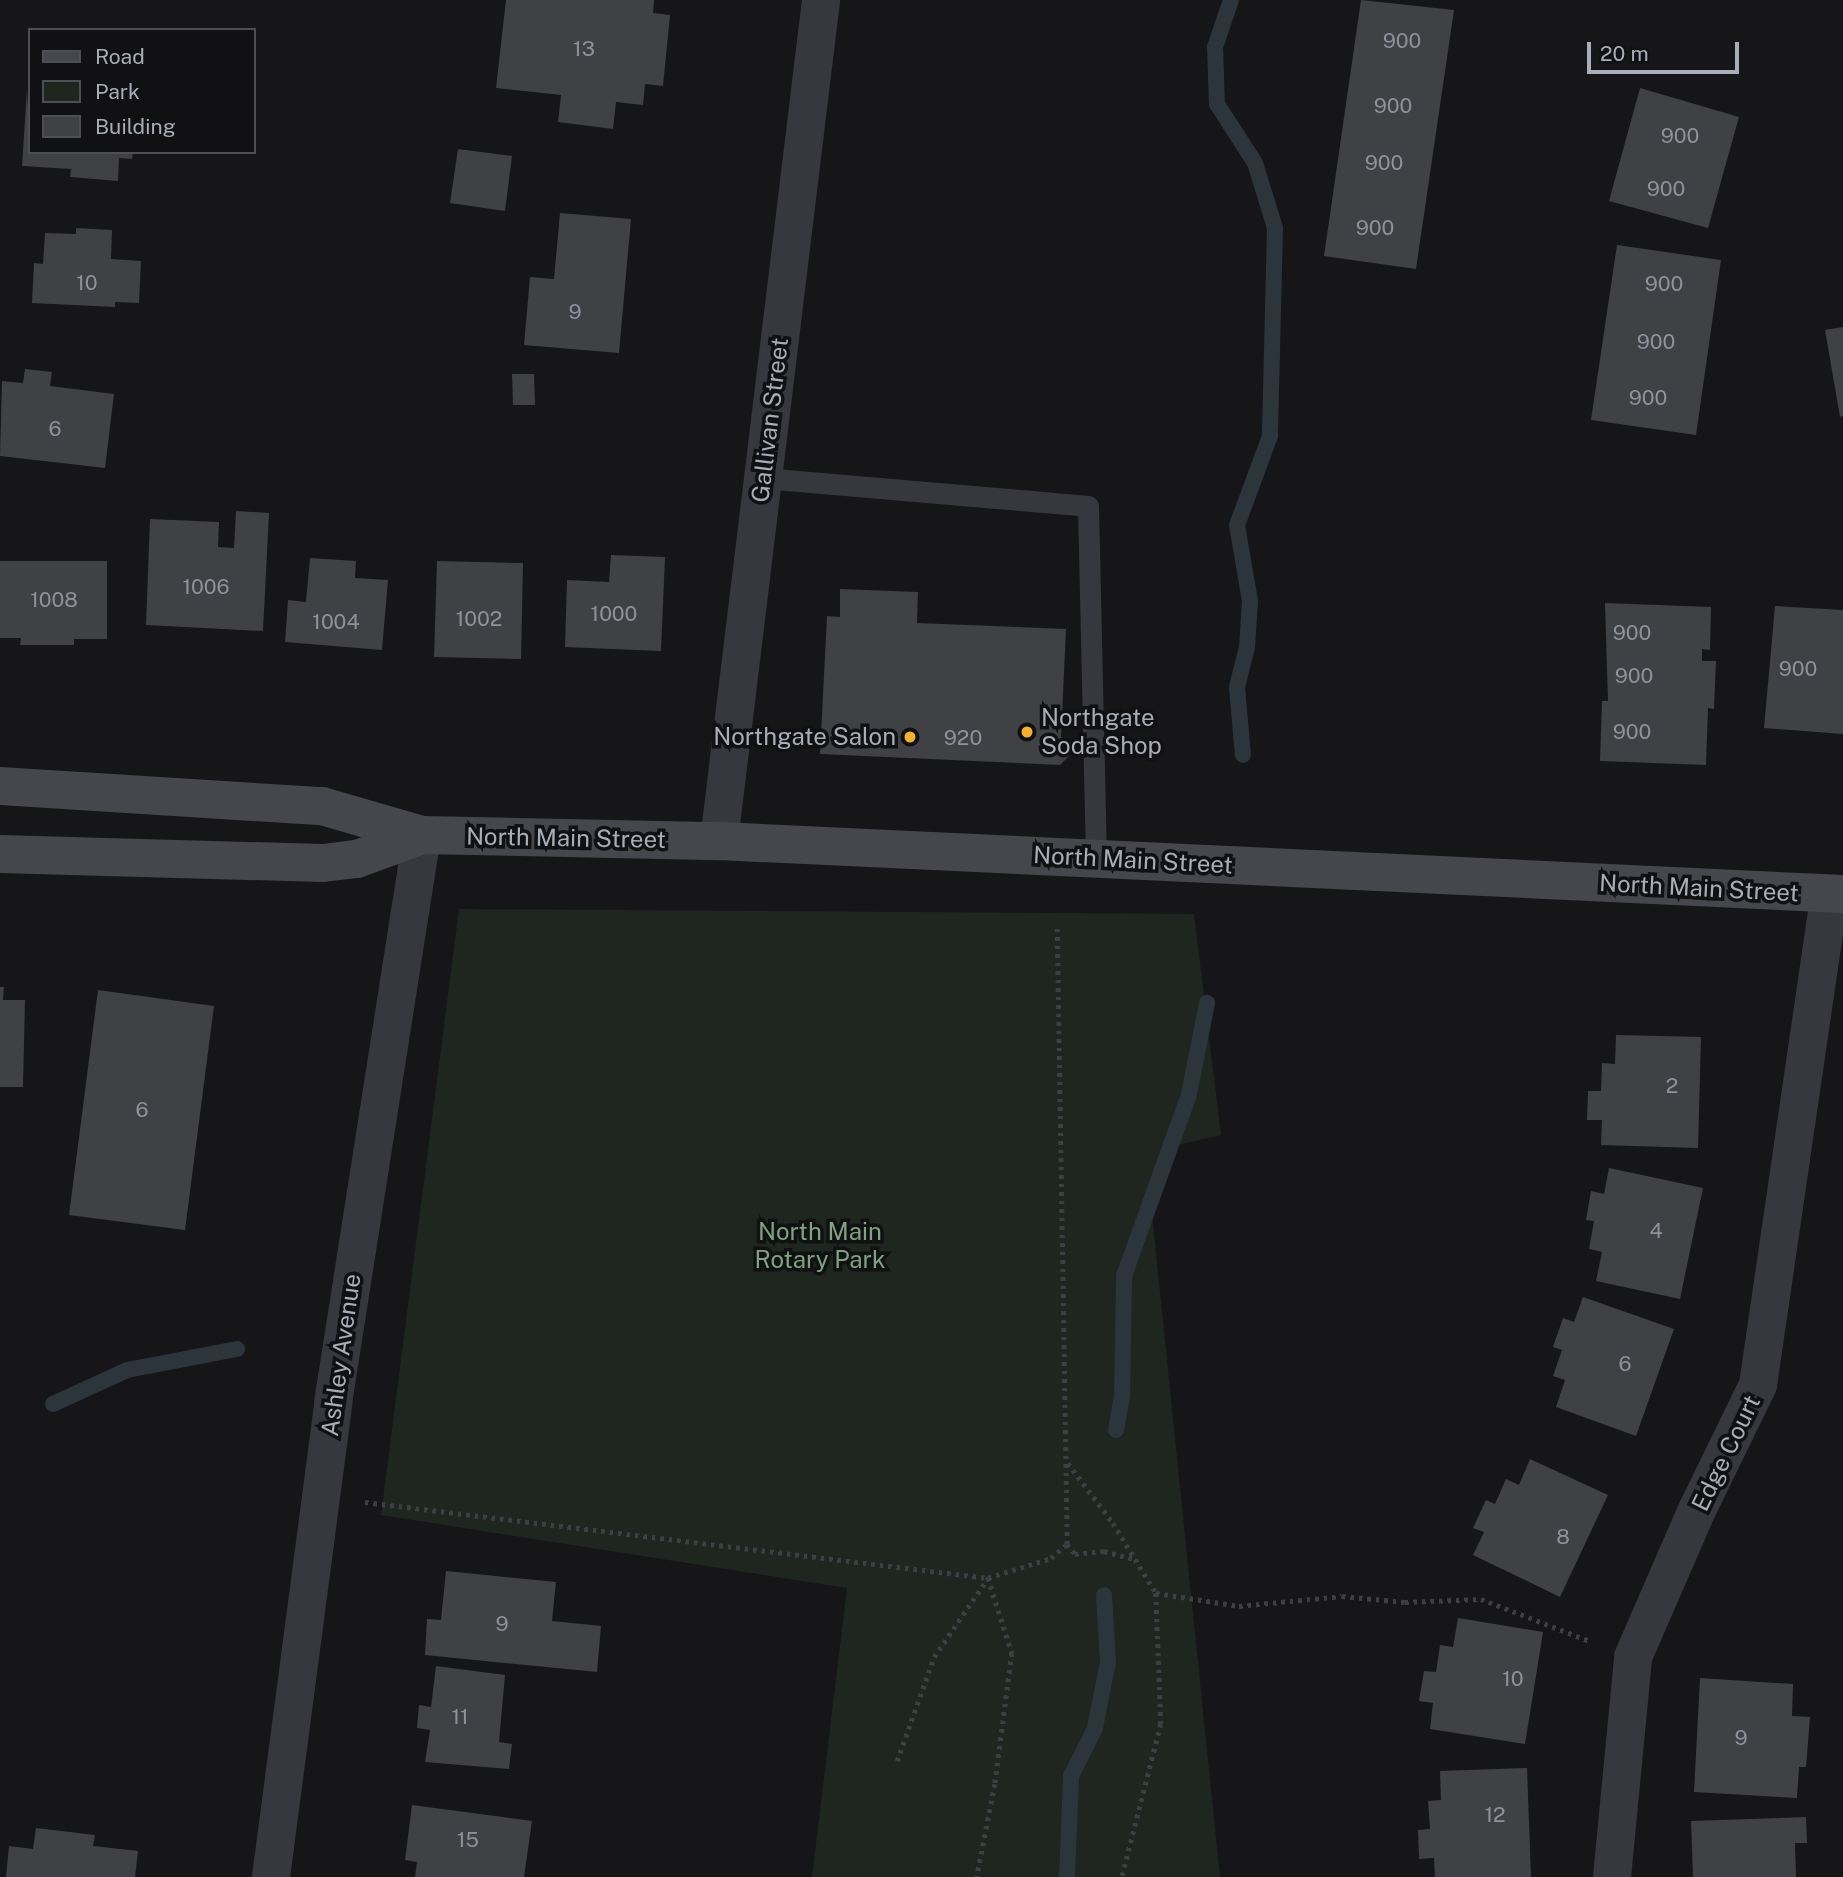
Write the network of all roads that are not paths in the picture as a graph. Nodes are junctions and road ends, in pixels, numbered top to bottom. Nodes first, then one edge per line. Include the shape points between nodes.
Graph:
1 (821, 0) edge
2 (763, 478) junction
3 (0, 786) edge
4 (422, 835) junction
5 (719, 841) junction
6 (0, 854) edge
7 (1096, 858) junction
8 (1836, 894) edge
9 (271, 1877) edge
10 (1612, 1877) edge

1 - 2 street, Gallivan Street
2 - 5 street, Gallivan Street
2 - 7 lane via 1088,506
3 - 4 street, North Main Street via 322,806
4 - 5 street, North Main Street
4 - 6 street, North Main Street via 357,859 323,863
4 - 9 street, Ashley Avenue via 322,1495
5 - 7 street, North Main Street
7 - 8 street, North Main Street
8 - 10 street, Edge Court via 1758,1385 1633,1657

